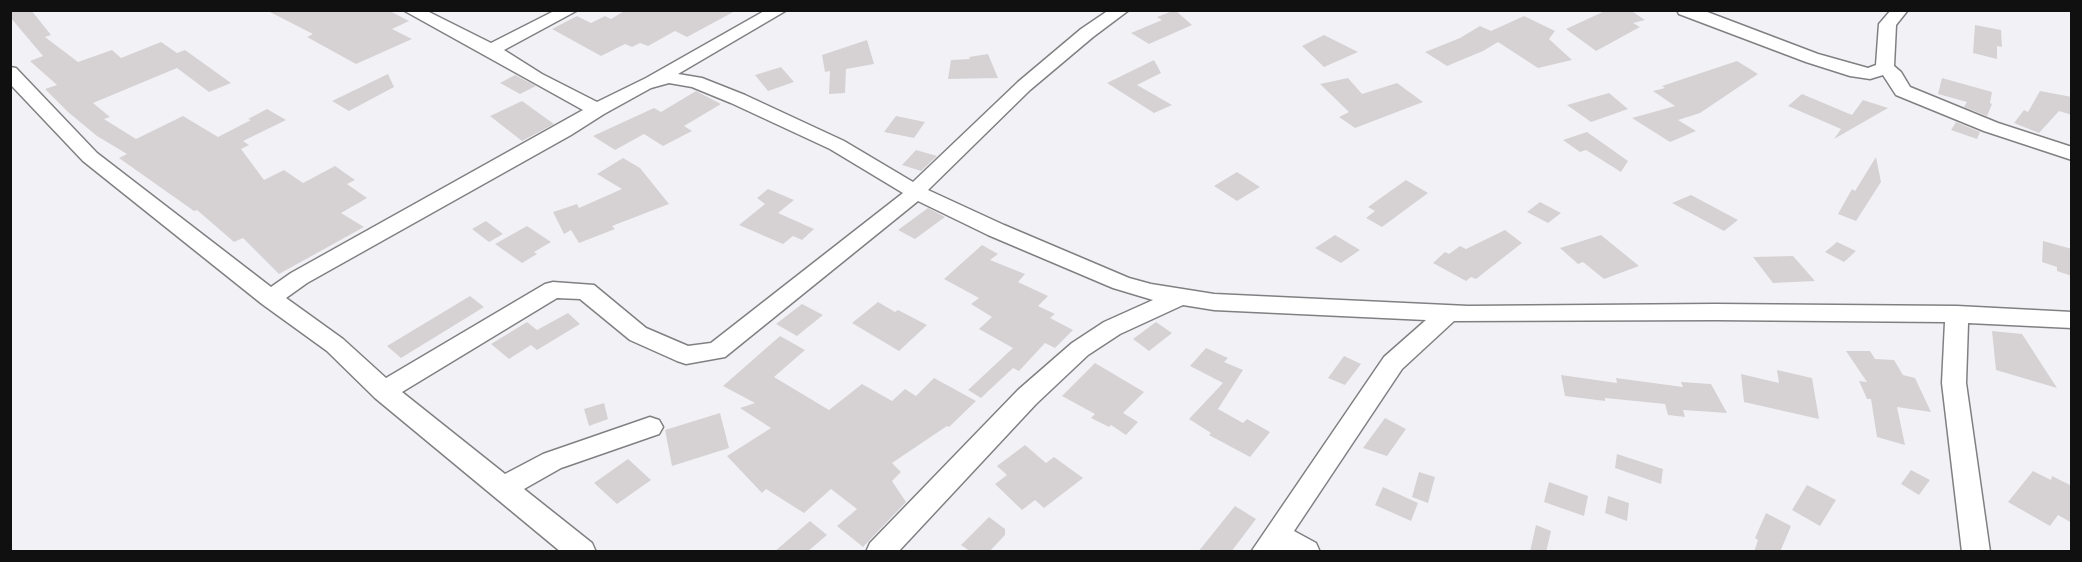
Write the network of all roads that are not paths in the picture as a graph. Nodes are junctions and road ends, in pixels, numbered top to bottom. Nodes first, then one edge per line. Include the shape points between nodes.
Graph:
1 (411, 10) edge
2 (570, 10) edge
3 (779, 10) edge
4 (1121, 10) edge
5 (1685, 10) edge
6 (1900, 10) edge
7 (491, 50) junction
8 (1885, 68) junction
9 (13, 78) edge
10 (645, 84) junction
11 (597, 110) junction
12 (2072, 154) edge
13 (916, 192) junction
14 (1180, 297) junction
15 (270, 298) junction
16 (1448, 314) junction
17 (1957, 314) junction
18 (2072, 320) edge
19 (384, 391) junction
20 (650, 427) dead end
21 (503, 488) junction
22 (1271, 543) edge
23 (582, 552) edge
24 (880, 552) edge
25 (1306, 552) edge
26 (1976, 552) edge

1 - 7 street
2 - 7 street
3 - 10 street
4 - 13 street via 1024,86
5 - 8 street via 1856,72 1870,74
6 - 8 street via 1888,24
7 - 11 street
8 - 12 street via 1903,91
9 - 15 street via 90,157
10 - 11 street
10 - 13 street via 669,78 696,82 837,145
11 - 15 street
13 - 14 street via 1121,283
13 - 19 street via 717,351 686,355 638,334 586,291 553,290
14 - 16 street via 1225,303
14 - 24 street via 1112,328 1080,349 1027,398
15 - 19 street via 335,345
16 - 17 street
16 - 22 street via 1393,363
17 - 18 street
17 - 26 street via 1954,383
19 - 21 street
20 - 21 street via 552,461
21 - 23 street
22 - 25 street

